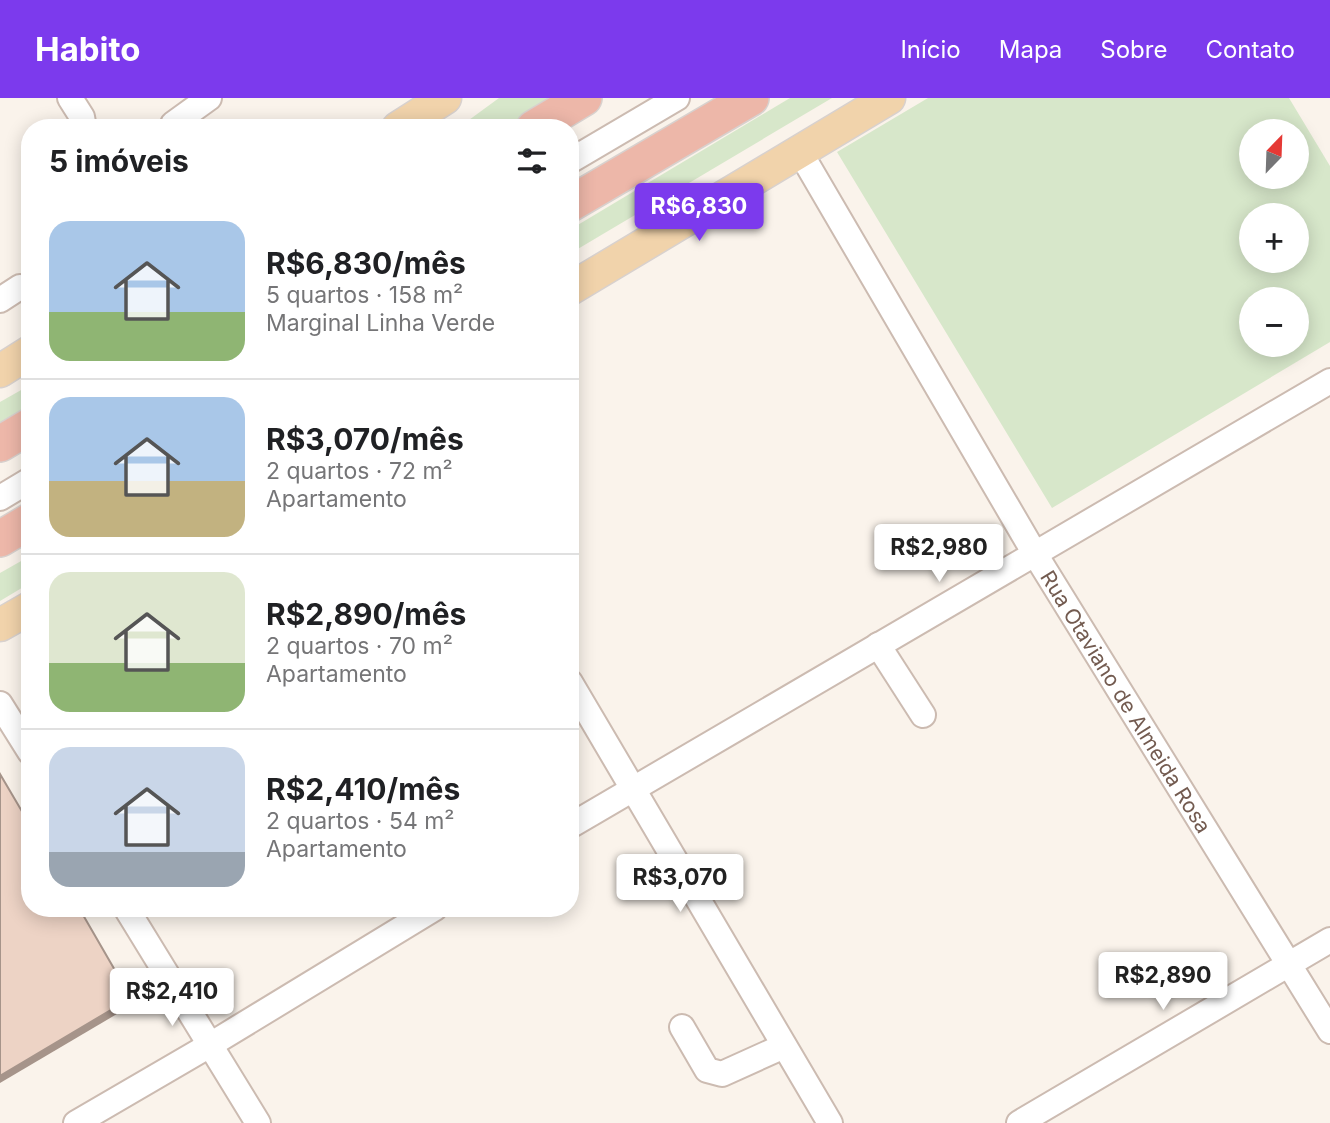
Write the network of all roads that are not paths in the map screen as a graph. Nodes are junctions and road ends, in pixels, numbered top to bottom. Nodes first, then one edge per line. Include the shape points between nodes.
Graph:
1 (70, 98) edge
2 (209, 98) edge
3 (446, 98) edge
4 (584, 98) edge
5 (677, 98) edge
6 (751, 98) edge
7 (889, 98) edge
8 (82, 119) edge
9 (180, 119) edge
10 (412, 119) edge
11 (549, 119) edge
12 (800, 152) junction
13 (579, 156) edge
14 (579, 199) edge
15 (579, 284) edge
16 (21, 358) edge
17 (0, 371) edge
18 (1330, 381) edge
19 (21, 431) edge
20 (0, 444) edge
21 (21, 485) edge
22 (0, 498) edge
23 (21, 527) edge
24 (0, 539) edge
25 (1035, 554) junction
26 (21, 613) edge
27 (0, 625) edge
28 (878, 645) junction
29 (579, 698) edge
30 (0, 704) edge
31 (923, 715) dead end
32 (21, 738) edge
33 (632, 789) junction
34 (579, 821) edge
35 (132, 917) edge
36 (420, 917) edge
37 (1330, 940) edge
38 (1290, 964) junction
39 (682, 1027) dead end
40 (1330, 1031) edge
41 (210, 1045) junction
42 (784, 1045) junction
43 (76, 1123) edge
44 (258, 1123) edge
45 (830, 1123) edge
46 (1019, 1123) edge

1 - 8 street
2 - 9 street
3 - 10 main road
4 - 11 highway
5 - 13 street
6 - 14 highway
7 - 12 main road
12 - 15 main road
12 - 25 street, Rua Otaviano de Almeida Rosa
16 - 17 main road
18 - 25 street
19 - 20 highway
21 - 22 street
23 - 24 highway
25 - 28 street
25 - 38 street, Rua Otaviano de Almeida Rosa
26 - 27 main road
28 - 31 street
28 - 33 street
29 - 33 street
30 - 32 street
33 - 34 street
33 - 42 street
35 - 41 street
36 - 41 street
37 - 38 street
38 - 40 street, Rua Otaviano de Almeida Rosa
38 - 46 street
39 - 42 street via 713,1073 722,1074
41 - 43 street
41 - 44 street
42 - 45 street

